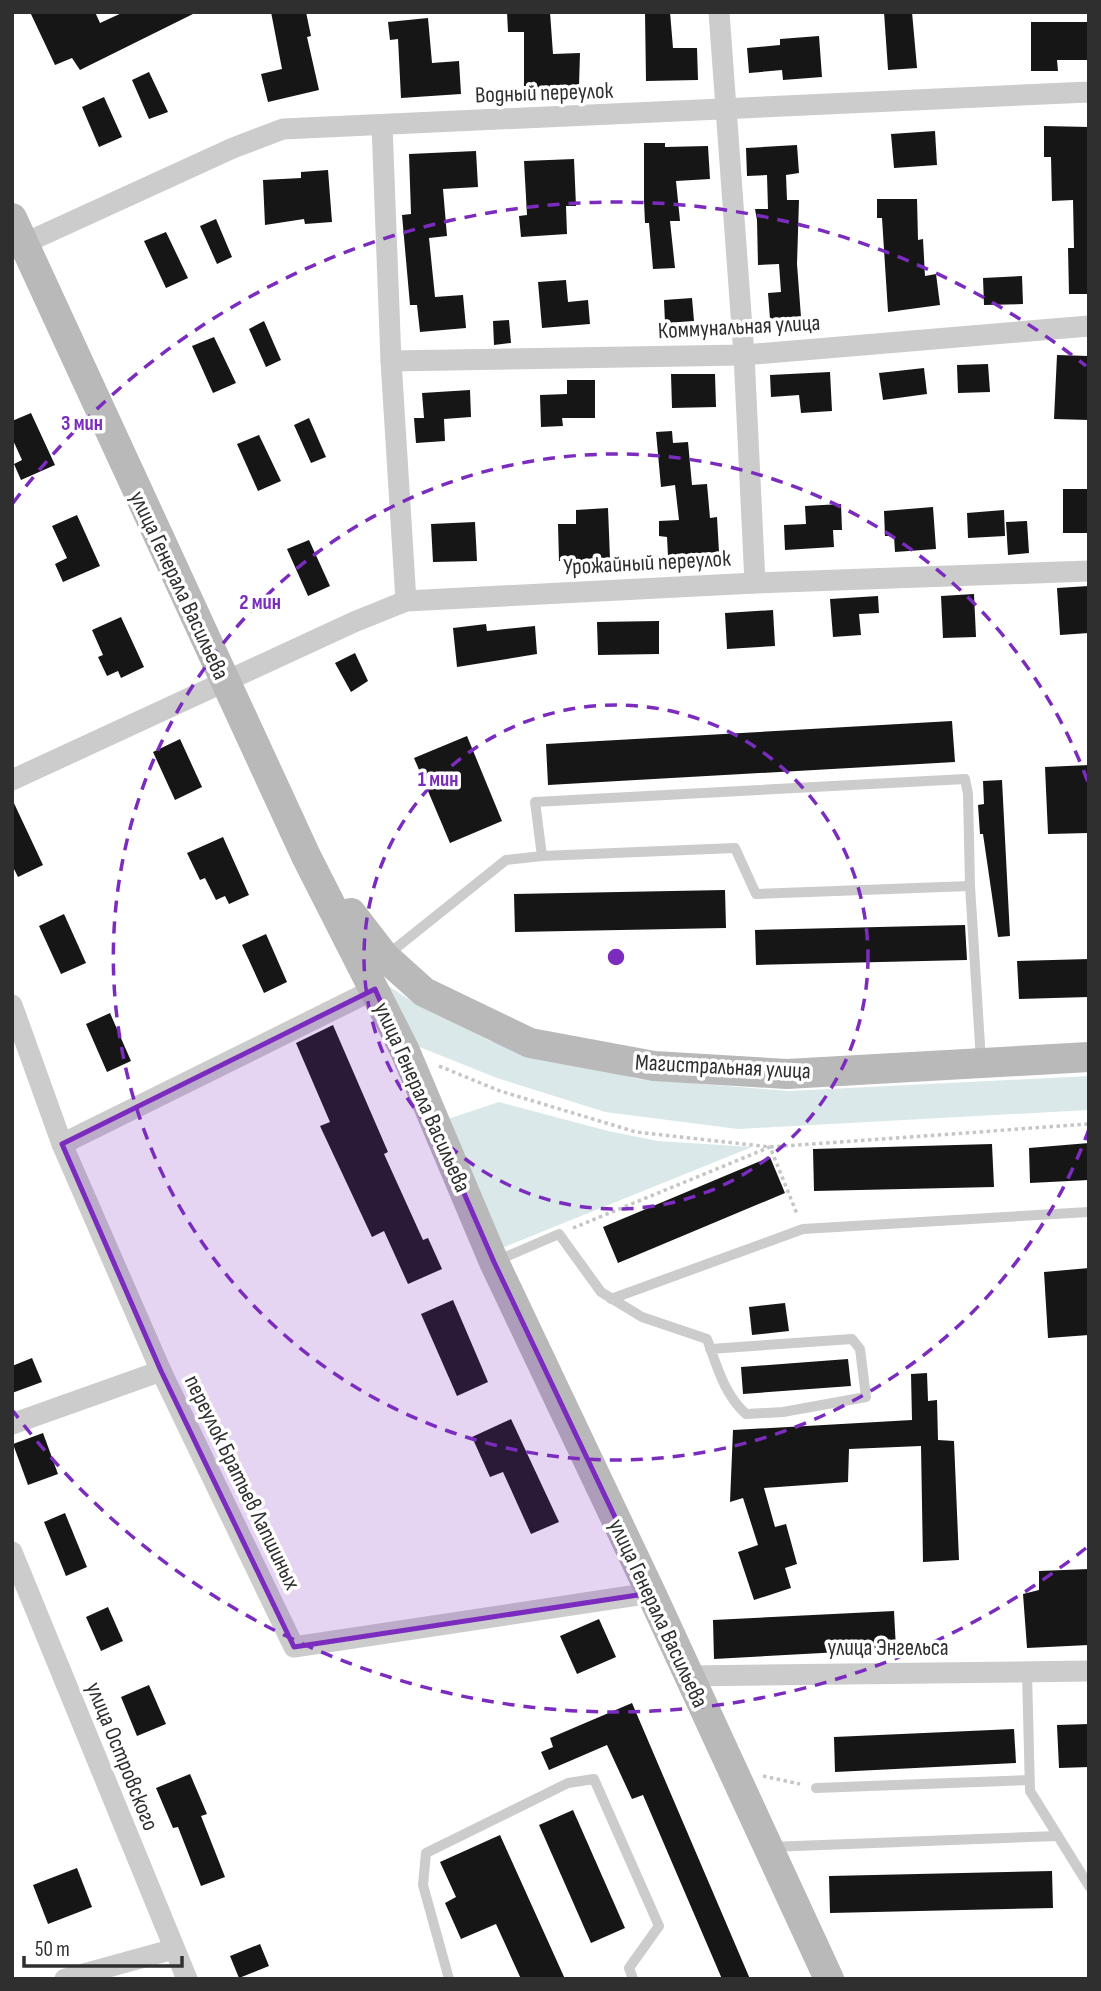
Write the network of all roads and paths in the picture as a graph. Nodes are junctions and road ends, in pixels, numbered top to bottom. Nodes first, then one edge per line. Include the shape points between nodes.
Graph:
1 (719, 12) edge
2 (1089, 92) edge
3 (728, 110) junction
4 (382, 125) junction
5 (16, 237) edge
6 (1089, 326) edge
7 (744, 355) junction
8 (391, 361) junction
9 (1089, 571) edge
10 (755, 583) junction
11 (406, 601) junction
12 (225, 683) junction
13 (12, 780) edge
14 (306, 856) junction
15 (542, 856) junction
16 (970, 886) junction
17 (385, 957) junction
18 (375, 989) junction
19 (12, 1005) edge
20 (404, 1051) junction
21 (1089, 1057) edge
22 (981, 1063) junction
23 (1089, 1124) edge
24 (62, 1144) junction
25 (770, 1147) junction
26 (1089, 1212) edge
27 (803, 1229) junction
28 (559, 1234) junction
29 (494, 1262) junction
30 (611, 1299) junction
31 (710, 1349) junction
32 (161, 1371) junction
33 (12, 1424) edge
34 (12, 1552) edge
35 (651, 1593) junction
36 (1089, 1671) edge
37 (1027, 1673) junction
38 (687, 1675) junction
39 (758, 1775) dead end
40 (1030, 1780) junction
41 (816, 1788) joint
42 (1058, 1836) junction
43 (767, 1847) junction
44 (1089, 1886) edge
45 (174, 1949) junction
46 (65, 1979) edge
47 (187, 1979) edge
48 (449, 1979) edge
49 (633, 1979) edge
50 (829, 1979) edge

1 - 3 street
2 - 3 street, Водный переулок
3 - 4 street, Водный переулок
3 - 7 street
4 - 5 street, Водный переулок via 283,129
4 - 8 street
5 - 12 main road, улица Генерала Васильева
6 - 7 street, Коммунальная улица
7 - 8 street, Коммунальная улица
7 - 10 street
8 - 11 street
9 - 10 street, Урожайный переулок
10 - 11 street, Урожайный переулок
11 - 12 street, Урожайный переулок
12 - 13 street, Урожайный переулок
12 - 14 main road, улица Генерала Васильева
14 - 17 main road, Магистральная улица
14 - 18 main road, улица Генерала Васильева
15 - 16 lane via 735,848 756,894
15 - 16 lane via 535,802 965,779
15 - 17 lane via 506,860
16 - 22 lane
17 - 22 main road, Магистральная улица via 425,992 530,1043 654,1066 787,1074
18 - 20 main road, улица Генерала Васильева
18 - 24 street
19 - 24 street, переулок Братьев Лапшиных
20 - 25 path via 500,1091 636,1132
20 - 29 main road, улица Генерала Васильева
21 - 22 main road, Магистральная улица
23 - 25 path
24 - 32 street, переулок Братьев Лапшиных
25 - 27 path
25 - 28 path
26 - 27 lane
27 - 30 lane
28 - 29 lane
28 - 30 lane
29 - 35 main road, улица Генерала Васильева
30 - 31 lane via 642,1317 707,1339
31 - 31 lane via 731,1400 746,1413 783,1412 866,1397 860,1349 852,1339
32 - 33 street
32 - 35 street, переулок Братьев Лапшиных via 294,1647
34 - 45 street, улица Островского
35 - 38 main road, улица Генерала Васильева
36 - 37 street, улица Энгельса
37 - 38 street, улица Энгельса
37 - 40 lane
38 - 43 main road, улица Генерала Васильева
39 - 41 path
40 - 41 lane
40 - 42 lane via 1030,1791
42 - 43 lane
42 - 44 lane
43 - 50 main road, улица Генерала Васильева
45 - 46 street
45 - 47 street, улица Островского
48 - 49 lane via 423,1885 426,1853 568,1783 594,1779 659,1926 629,1968

